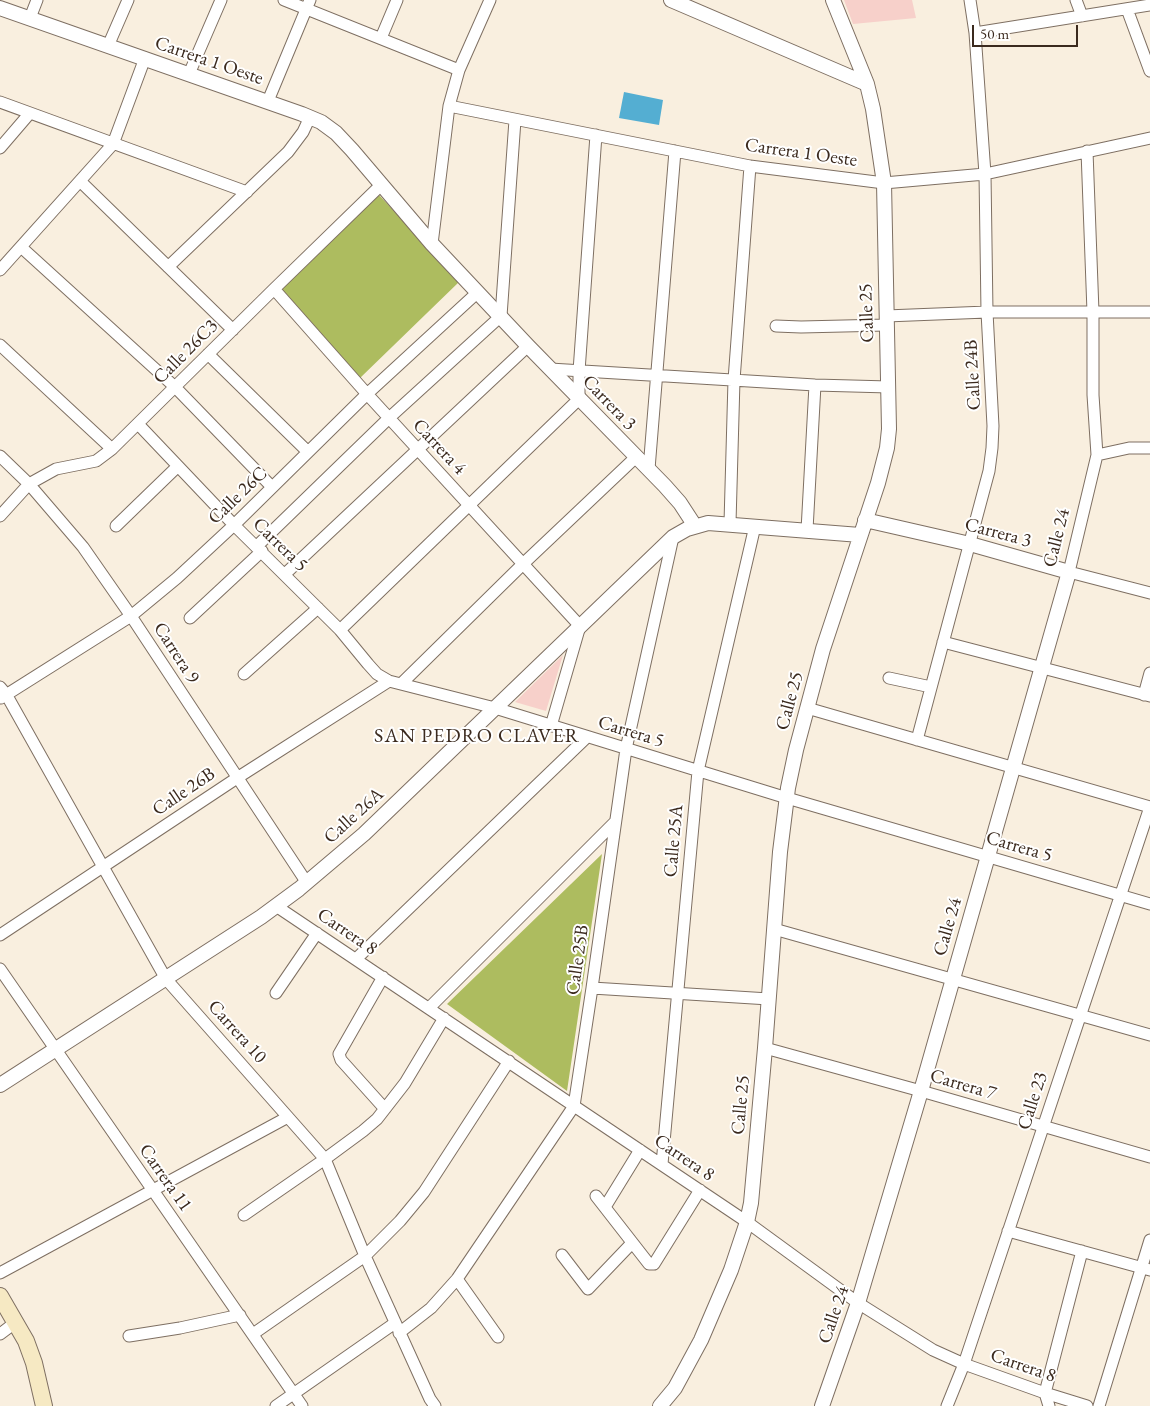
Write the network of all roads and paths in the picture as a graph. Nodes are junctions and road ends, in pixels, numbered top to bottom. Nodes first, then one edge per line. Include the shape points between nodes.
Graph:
1 (37, 0) edge
2 (128, 0) edge
3 (221, 0) edge
4 (284, 0) edge
5 (398, 0) edge
6 (490, 0) edge
7 (671, 0) edge
8 (833, 0) edge
9 (970, 0) edge
10 (1076, 0) edge
11 (308, 4) edge
12 (1150, 5) edge
13 (0, 8) edge
14 (1127, 9) junction
15 (1082, 16) junction
16 (30, 18) junction
17 (975, 34) junction
18 (381, 38) junction
19 (108, 46) junction
20 (145, 58) junction
21 (459, 70) junction
22 (1150, 72) edge
23 (189, 74) junction
24 (866, 84) junction
25 (268, 101) junction
26 (0, 102) edge
27 (449, 106) junction
28 (30, 113) junction
29 (310, 117) junction
30 (515, 120) junction
31 (596, 135) junction
32 (1150, 138) edge
33 (114, 144) junction
34 (0, 148) edge
35 (675, 151) junction
36 (1087, 151) junction
37 (750, 166) junction
38 (985, 174) junction
39 (80, 181) junction
40 (884, 183) junction
41 (382, 185) junction
42 (247, 192) junction
43 (432, 244) junction
44 (21, 247) junction
45 (168, 267) junction
46 (0, 270) edge
47 (274, 289) junction
48 (478, 292) junction
49 (987, 312) junction
50 (1093, 312) junction
51 (1150, 312) edge
52 (501, 316) junction
53 (886, 320) junction
54 (776, 326) dead end
55 (233, 330) junction
56 (0, 345) edge
57 (528, 346) junction
58 (208, 354) junction
59 (550, 369) junction
60 (579, 371) junction
61 (656, 375) junction
62 (734, 380) junction
63 (816, 385) junction
64 (175, 387) junction
65 (889, 387) junction
66 (367, 394) junction
67 (579, 399) junction
68 (388, 418) junction
69 (138, 424) junction
70 (1150, 448) edge
71 (112, 450) junction
72 (418, 450) junction
73 (308, 452) junction
74 (1097, 455) junction
75 (0, 456) edge
76 (636, 457) junction
77 (178, 466) junction
78 (649, 469) junction
79 (29, 484) junction
80 (272, 487) junction
81 (470, 506) junction
82 (0, 516) edge
83 (865, 520) junction
84 (730, 523) junction
85 (234, 525) junction
86 (116, 526) dead end
87 (695, 526) junction
88 (755, 526) junction
89 (807, 530) junction
90 (860, 535) junction
91 (673, 537) junction
92 (970, 544) junction
93 (259, 549) junction
94 (524, 563) junction
95 (1069, 572) junction
96 (285, 574) junction
97 (1150, 593) edge
98 (318, 608) junction
99 (131, 616) junction
100 (190, 618) dead end
101 (580, 626) junction
102 (340, 630) junction
103 (943, 642) junction
104 (1041, 668) junction
105 (1150, 673) edge
106 (244, 674) dead end
107 (890, 678) dead end
108 (389, 681) junction
109 (401, 684) junction
110 (931, 687) junction
111 (2, 693) edge
112 (1147, 696) edge
113 (495, 708) junction
114 (807, 708) junction
115 (550, 726) junction
116 (587, 737) junction
117 (917, 740) junction
118 (626, 749) junction
119 (1013, 767) junction
120 (698, 771) junction
121 (237, 778) junction
122 (787, 798) junction
123 (1150, 807) edge
124 (615, 822) junction
125 (988, 856) junction
126 (104, 867) junction
127 (306, 883) junction
128 (1120, 895) junction
129 (1150, 904) edge
130 (276, 906) junction
131 (774, 929) junction
132 (317, 933) junction
133 (0, 935) edge
134 (356, 959) junction
135 (0, 969) edge
136 (383, 977) junction
137 (166, 978) junction
138 (953, 980) junction
139 (592, 988) junction
140 (276, 993) dead end
141 (679, 993) junction
142 (769, 999) junction
143 (429, 1008) junction
144 (1080, 1015) junction
145 (444, 1018) junction
146 (1150, 1035) edge
147 (765, 1048) junction
148 (56, 1050) junction
149 (508, 1062) junction
150 (0, 1085) edge
151 (921, 1090) junction
152 (574, 1106) junction
153 (385, 1109) junction
154 (288, 1117) junction
155 (1044, 1126) junction
156 (640, 1150) junction
157 (1150, 1157) edge
158 (325, 1159) junction
159 (662, 1164) junction
160 (153, 1190) junction
161 (700, 1190) junction
162 (596, 1196) dead end
163 (606, 1207) junction
164 (244, 1216) dead end
165 (747, 1222) junction
166 (1008, 1231) junction
167 (1150, 1240) edge
168 (632, 1243) junction
169 (1082, 1251) junction
170 (562, 1255) dead end
171 (365, 1256) junction
172 (1146, 1269) edge
173 (0, 1273) edge
174 (458, 1279) junction
175 (0, 1296) edge
176 (858, 1303) junction
177 (240, 1315) junction
178 (16, 1322) junction
179 (397, 1328) junction
180 (0, 1334) edge
181 (252, 1334) junction
182 (129, 1336) dead end
183 (498, 1337) dead end
184 (964, 1364) junction
185 (1045, 1393) junction
186 (295, 1394) junction
187 (433, 1402) edge
188 (44, 1406) edge
189 (276, 1406) edge
190 (302, 1406) edge
191 (420, 1406) edge
192 (660, 1406) edge
193 (822, 1406) edge
194 (948, 1406) edge
195 (1049, 1406) edge
196 (1087, 1406) edge
197 (1099, 1406) edge

1 - 16 street
2 - 19 street
3 - 23 street
4 - 11 street
5 - 18 street
6 - 21 street
7 - 24 street
8 - 24 street, Calle 25
9 - 17 street, Calle 24B
10 - 15 street
11 - 18 street
11 - 25 street
12 - 14 street
13 - 16 street, Carrera 1 Oeste
14 - 15 street
14 - 22 street
15 - 17 street
16 - 19 street, Carrera 1 Oeste
17 - 38 street, Calle 24B
18 - 21 street
19 - 20 street, Carrera 1 Oeste
20 - 23 street, Carrera 1 Oeste
20 - 33 street
21 - 27 street
23 - 25 street, Carrera 1 Oeste
24 - 40 street, Calle 25
25 - 29 street, Carrera 1 Oeste
26 - 28 street
27 - 30 street, Carrera 1 Oeste
27 - 43 street
28 - 33 street
28 - 34 street
29 - 41 street, Carrera 1 Oeste via 336,133
29 - 42 street via 288,152
30 - 31 street, Carrera 1 Oeste
30 - 52 street
31 - 35 street, Carrera 1 Oeste
31 - 60 street
32 - 36 street, Carrera 1 Oeste
33 - 39 street
33 - 42 street
35 - 37 street, Carrera 1 Oeste
35 - 61 street
36 - 38 street, Carrera 1 Oeste
36 - 50 street, Calle 24
37 - 40 street, Carrera 1 Oeste
37 - 62 street
38 - 40 street, Carrera 1 Oeste
38 - 49 street, Calle 24B
39 - 44 street
39 - 45 street
40 - 53 street, Calle 25
41 - 43 street, Carrera 3
41 - 47 street, Calle 26C3
42 - 45 street
43 - 48 street, Carrera 3
44 - 46 street
44 - 64 street
45 - 55 street
47 - 55 street, Calle 26C3
47 - 66 street, Carrera 4
48 - 52 street, Carrera 3
48 - 66 street, Calle 26C
49 - 50 street
49 - 53 street
49 - 92 street, Calle 24B via 992,448
50 - 51 street
50 - 74 street, Calle 24
52 - 57 street, Carrera 3
52 - 68 street
53 - 54 street
53 - 65 street, Calle 25
55 - 58 street, Calle 26C3
56 - 71 street
57 - 59 street, Carrera 3
57 - 72 street
58 - 64 street, Calle 26C3
58 - 73 street
59 - 60 street
59 - 67 street, Carrera 3
60 - 61 street
60 - 67 street
61 - 62 street
61 - 78 street
62 - 63 street
62 - 84 street
63 - 65 street
63 - 89 street
64 - 69 street, Calle 26C3
64 - 80 street
65 - 83 street, Calle 25 via 886,448
66 - 68 street, Carrera 4
66 - 73 street, Calle 26C
67 - 76 street, Carrera 3
67 - 81 street
68 - 72 street, Carrera 4
68 - 93 street
69 - 71 street, Calle 26C3
69 - 77 street, Carrera 5
70 - 74 street via 1129,448
71 - 79 street, Calle 26C3 via 96,461 56,470
72 - 81 street, Carrera 4
72 - 96 street
73 - 80 street, Calle 26C
74 - 95 street, Calle 24
75 - 79 street, Carrera 9
76 - 78 street, Carrera 3
76 - 94 street
77 - 85 street, Carrera 5
77 - 86 street
78 - 87 street, Carrera 3 via 680,503
79 - 82 street, Calle 26C3
79 - 99 street, Carrera 9 via 83,546
80 - 85 street, Calle 26C
81 - 94 street, Carrera 4
81 - 102 street
83 - 90 street, Calle 25
83 - 92 street, Carrera 3
84 - 87 street
84 - 88 street
85 - 93 street, Carrera 5
85 - 99 street, Calle 26C
87 - 91 street, Calle 26A
88 - 89 street
88 - 120 street, Calle 25A
89 - 90 street
90 - 114 street, Calle 25
91 - 101 street, Calle 26A
91 - 118 street, Calle 25B
92 - 95 street, Carrera 3
92 - 103 street, Calle 24B
93 - 96 street, Carrera 5
93 - 100 street
94 - 101 street, Carrera 4
94 - 109 street
95 - 97 street, Carrera 3
95 - 104 street, Calle 24
96 - 98 street, Carrera 5
98 - 102 street, Carrera 5
98 - 106 street
99 - 111 street, Calle 26C
99 - 121 street, Carrera 9
101 - 113 street, Calle 26A
101 - 115 street
102 - 108 street, Carrera 5 via 377,674
103 - 104 street
103 - 110 street, Calle 24B
104 - 112 street
104 - 119 street, Calle 24
105 - 112 street
107 - 110 street
108 - 109 street, Carrera 5
108 - 121 street, Calle 26B
109 - 113 street, Carrera 5
110 - 117 street, Calle 24B
111 - 126 street, Carrera 10
113 - 115 street, Carrera 5
113 - 127 street, Calle 26A via 364,834
114 - 117 street
114 - 122 street, Calle 25
115 - 116 street, Carrera 5
116 - 118 street, Carrera 5
116 - 134 street
117 - 119 street
118 - 120 street, Carrera 5
118 - 124 street, Calle 25B
119 - 123 street
119 - 125 street, Calle 24
120 - 122 street, Carrera 5
120 - 141 street, Calle 25A
121 - 126 street, Calle 26B
121 - 127 street, Carrera 9
122 - 125 street, Carrera 5
122 - 131 street, Calle 25
123 - 128 street, Calle 23
124 - 139 street, Calle 25B
124 - 143 street
125 - 128 street, Carrera 5
125 - 138 street, Calle 24
126 - 133 street, Calle 26B
126 - 137 street, Carrera 10
127 - 130 street, Calle 26A
128 - 129 street, Carrera 5
128 - 144 street, Calle 23
130 - 132 street, Carrera 8
130 - 137 street, Calle 26A
131 - 138 street
131 - 142 street, Calle 25
132 - 134 street, Carrera 8
132 - 140 street
134 - 136 street, Carrera 8
135 - 148 street, Carrera 11
136 - 143 street, Carrera 8
136 - 153 street via 339,1054 340,1060
137 - 148 street, Calle 26A
137 - 154 street, Carrera 10
138 - 144 street
138 - 151 street, Calle 24
139 - 141 street
139 - 152 street, Calle 25B
141 - 142 street
141 - 159 street, Calle 25A
142 - 147 street, Calle 25
143 - 145 street, Carrera 8
144 - 146 street
144 - 155 street, Calle 23
145 - 149 street, Carrera 8
145 - 153 street via 405,1083
147 - 151 street, Carrera 7
147 - 165 street, Calle 25
148 - 150 street, Calle 26A
148 - 160 street, Carrera 11
149 - 152 street, Carrera 8
149 - 171 street via 424,1192
151 - 155 street, Carrera 7
151 - 176 street, Calle 24
152 - 156 street, Carrera 8
152 - 174 street, Calle 25B
153 - 158 street via 363,1132
154 - 158 street, Carrera 10
154 - 160 street
155 - 157 street, Carrera 7
155 - 166 street, Calle 23
156 - 159 street, Carrera 8
156 - 163 street
158 - 164 street
158 - 171 street, Carrera 10
159 - 161 street, Carrera 8
160 - 173 street
160 - 177 street, Carrera 11
161 - 165 street, Carrera 8
161 - 168 street via 654,1264 649,1264
162 - 163 street
163 - 168 street
165 - 176 street, Carrera 8
165 - 192 street, Calle 25 via 731,1270 701,1340 675,1388
166 - 169 street
166 - 184 street, Calle 23
167 - 172 street
168 - 170 street via 588,1289
169 - 172 street
169 - 185 street
171 - 179 street, Carrera 10
171 - 181 street
172 - 197 street
174 - 179 street, Calle 25B via 431,1308
174 - 183 street
175 - 178 main road
176 - 184 street, Carrera 8 via 933,1350
176 - 193 street, Calle 24
177 - 181 street, Carrera 11
177 - 182 street
178 - 180 street
178 - 188 main road via 34,1363
179 - 186 street, Calle 25B
179 - 187 street, Carrera 10
181 - 186 street, Carrera 11
184 - 185 street, Carrera 8
184 - 194 street, Calle 23
185 - 195 street
185 - 196 street, Carrera 8
186 - 189 street, Calle 25B
186 - 190 street, Carrera 11
187 - 191 street

